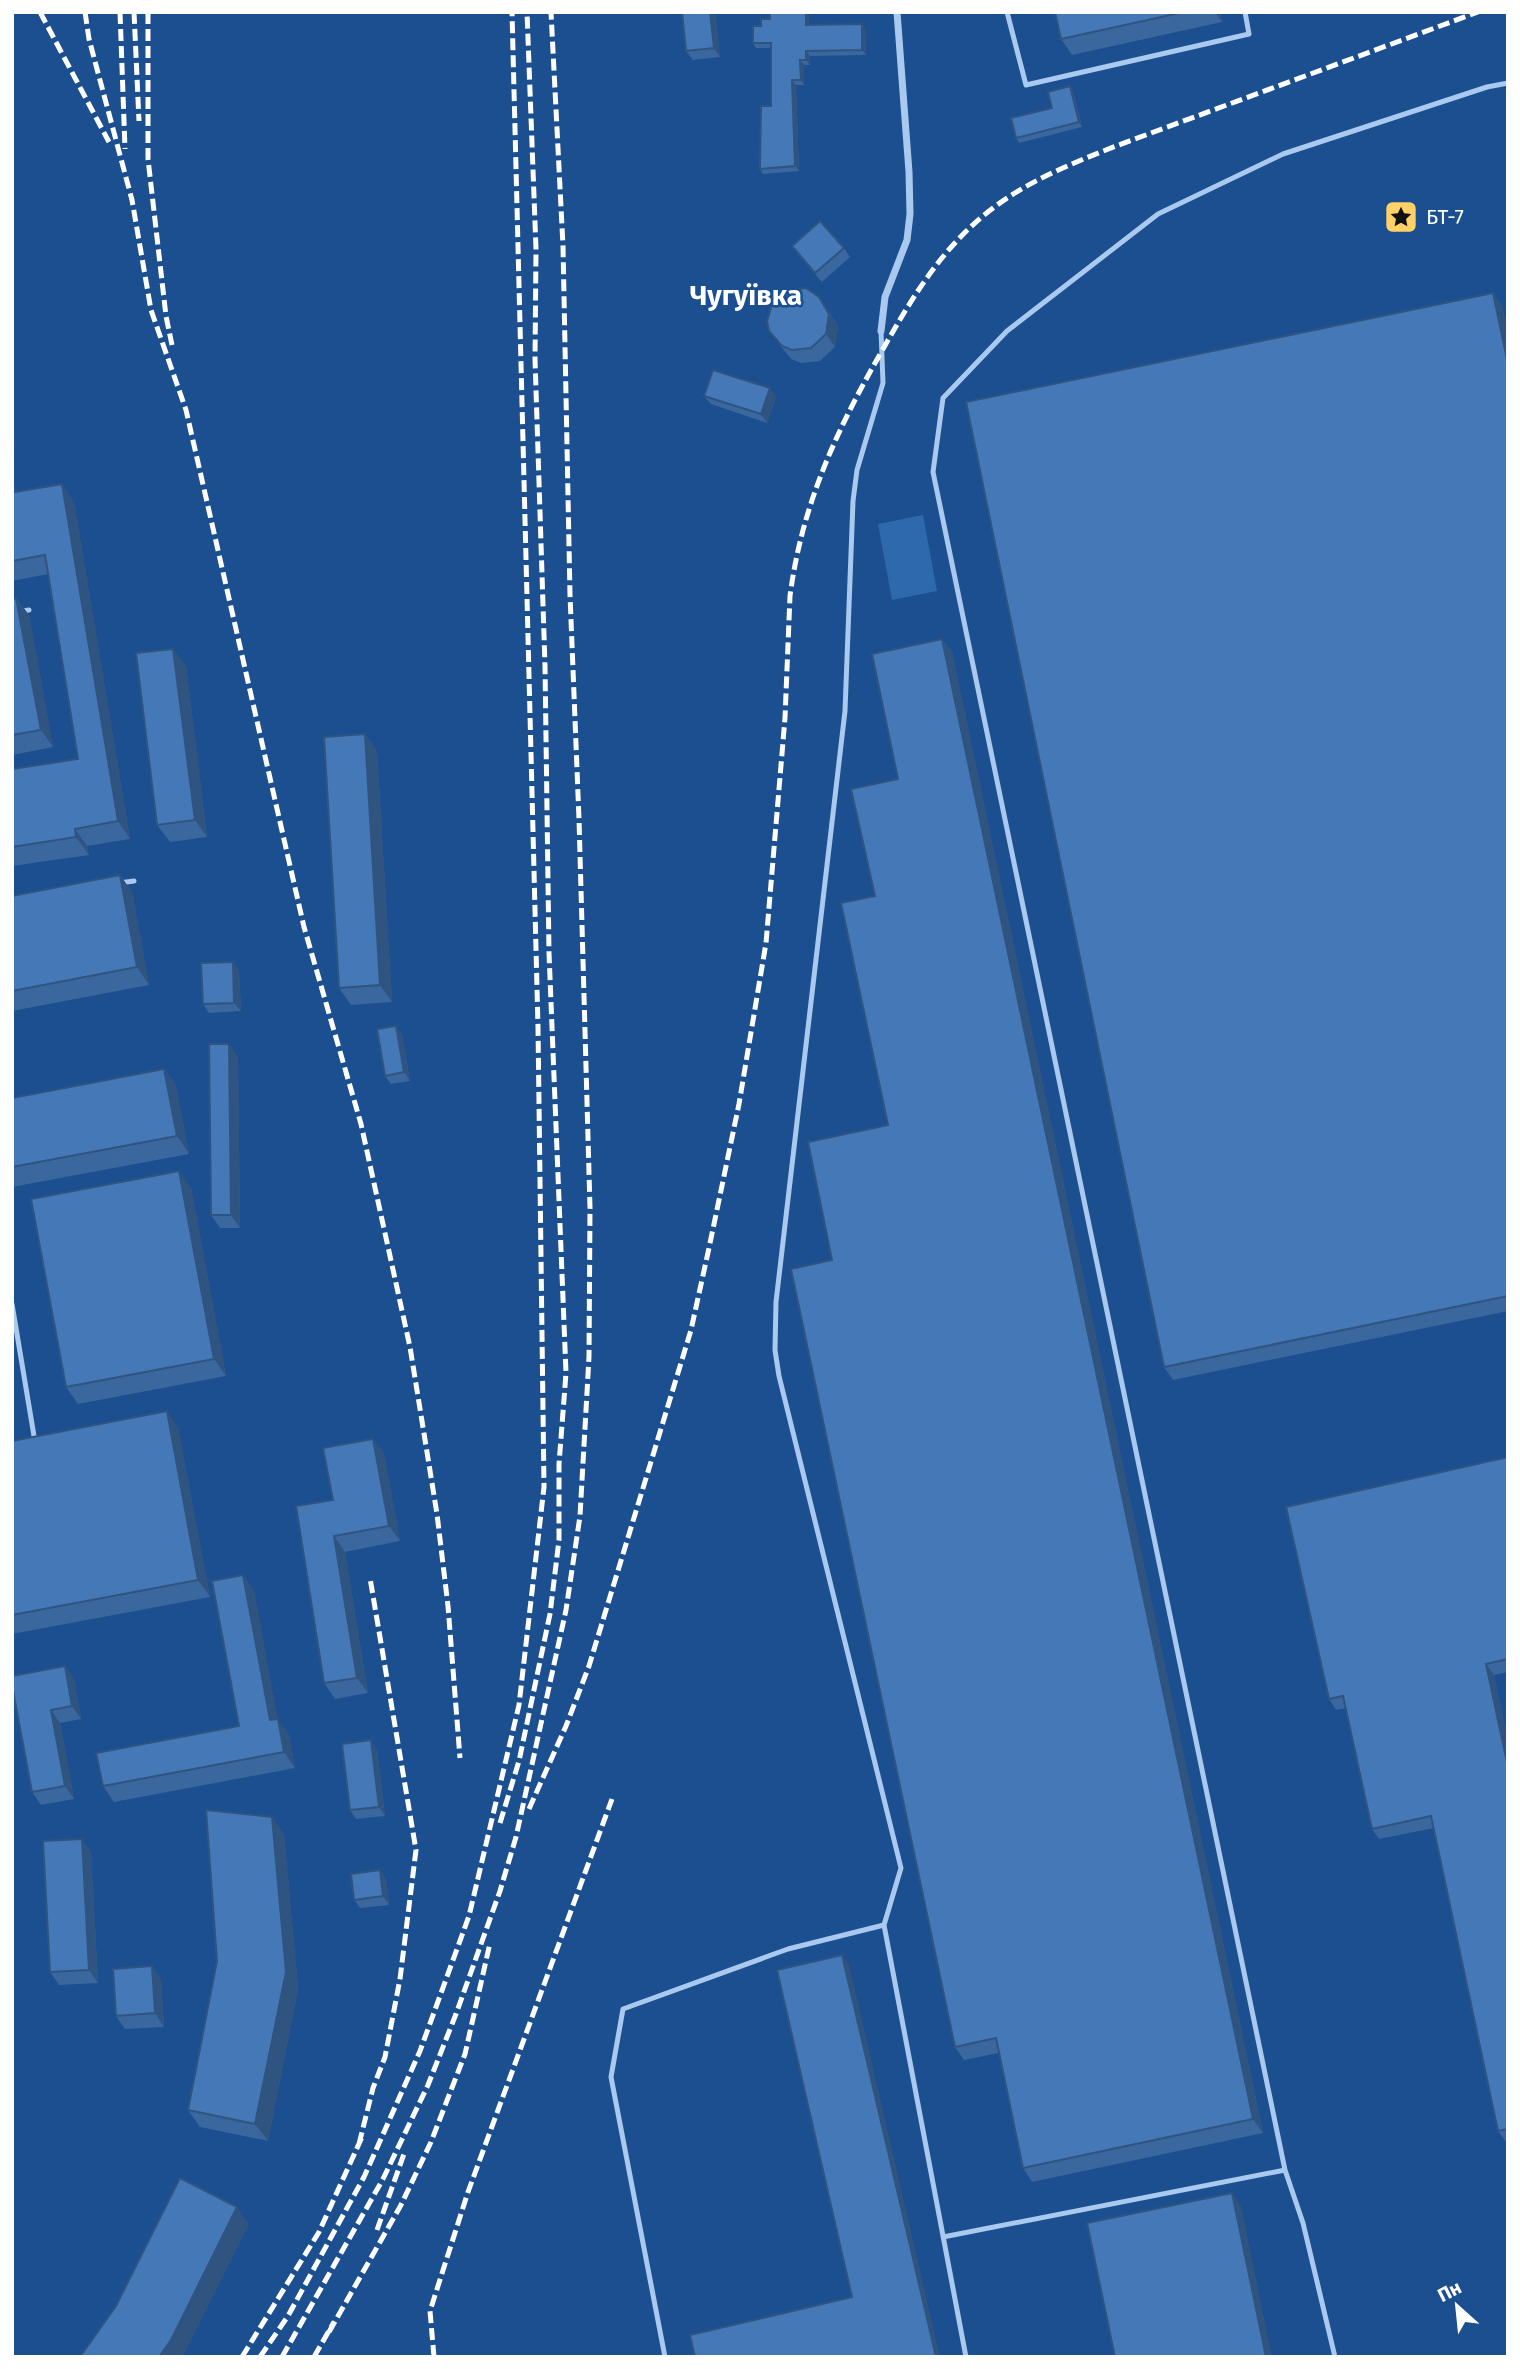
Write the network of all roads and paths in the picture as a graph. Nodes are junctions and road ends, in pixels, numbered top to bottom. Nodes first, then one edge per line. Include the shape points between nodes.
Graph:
1 (897, 12) edge
2 (1007, 12) edge
3 (1245, 12) edge
4 (1508, 83) edge
5 (881, 331) joint
6 (29, 610) dead end
7 (12, 613) edge
8 (134, 881) dead end
9 (107, 885) edge
10 (12, 1304) edge
11 (36, 1445) edge
12 (884, 1925) junction
13 (1285, 2170) junction
14 (943, 2237) junction
15 (665, 2357) edge
16 (966, 2357) edge
17 (1335, 2357) edge

1 - 5 street via 910,214 906,240 885,297
2 - 3 lane via 1026,85 1249,34
4 - 13 lane via 1283,154 1158,214 1007,331 943,398 933,472
5 - 12 lane via 881,395 857,470 853,501 845,711 775,1326 779,1376 901,1868
6 - 7 lane
8 - 9 lane
10 - 11 lane
12 - 14 lane
12 - 15 lane via 789,1949 623,2009 611,2077
13 - 14 lane
13 - 17 lane via 1303,2223
14 - 16 lane

